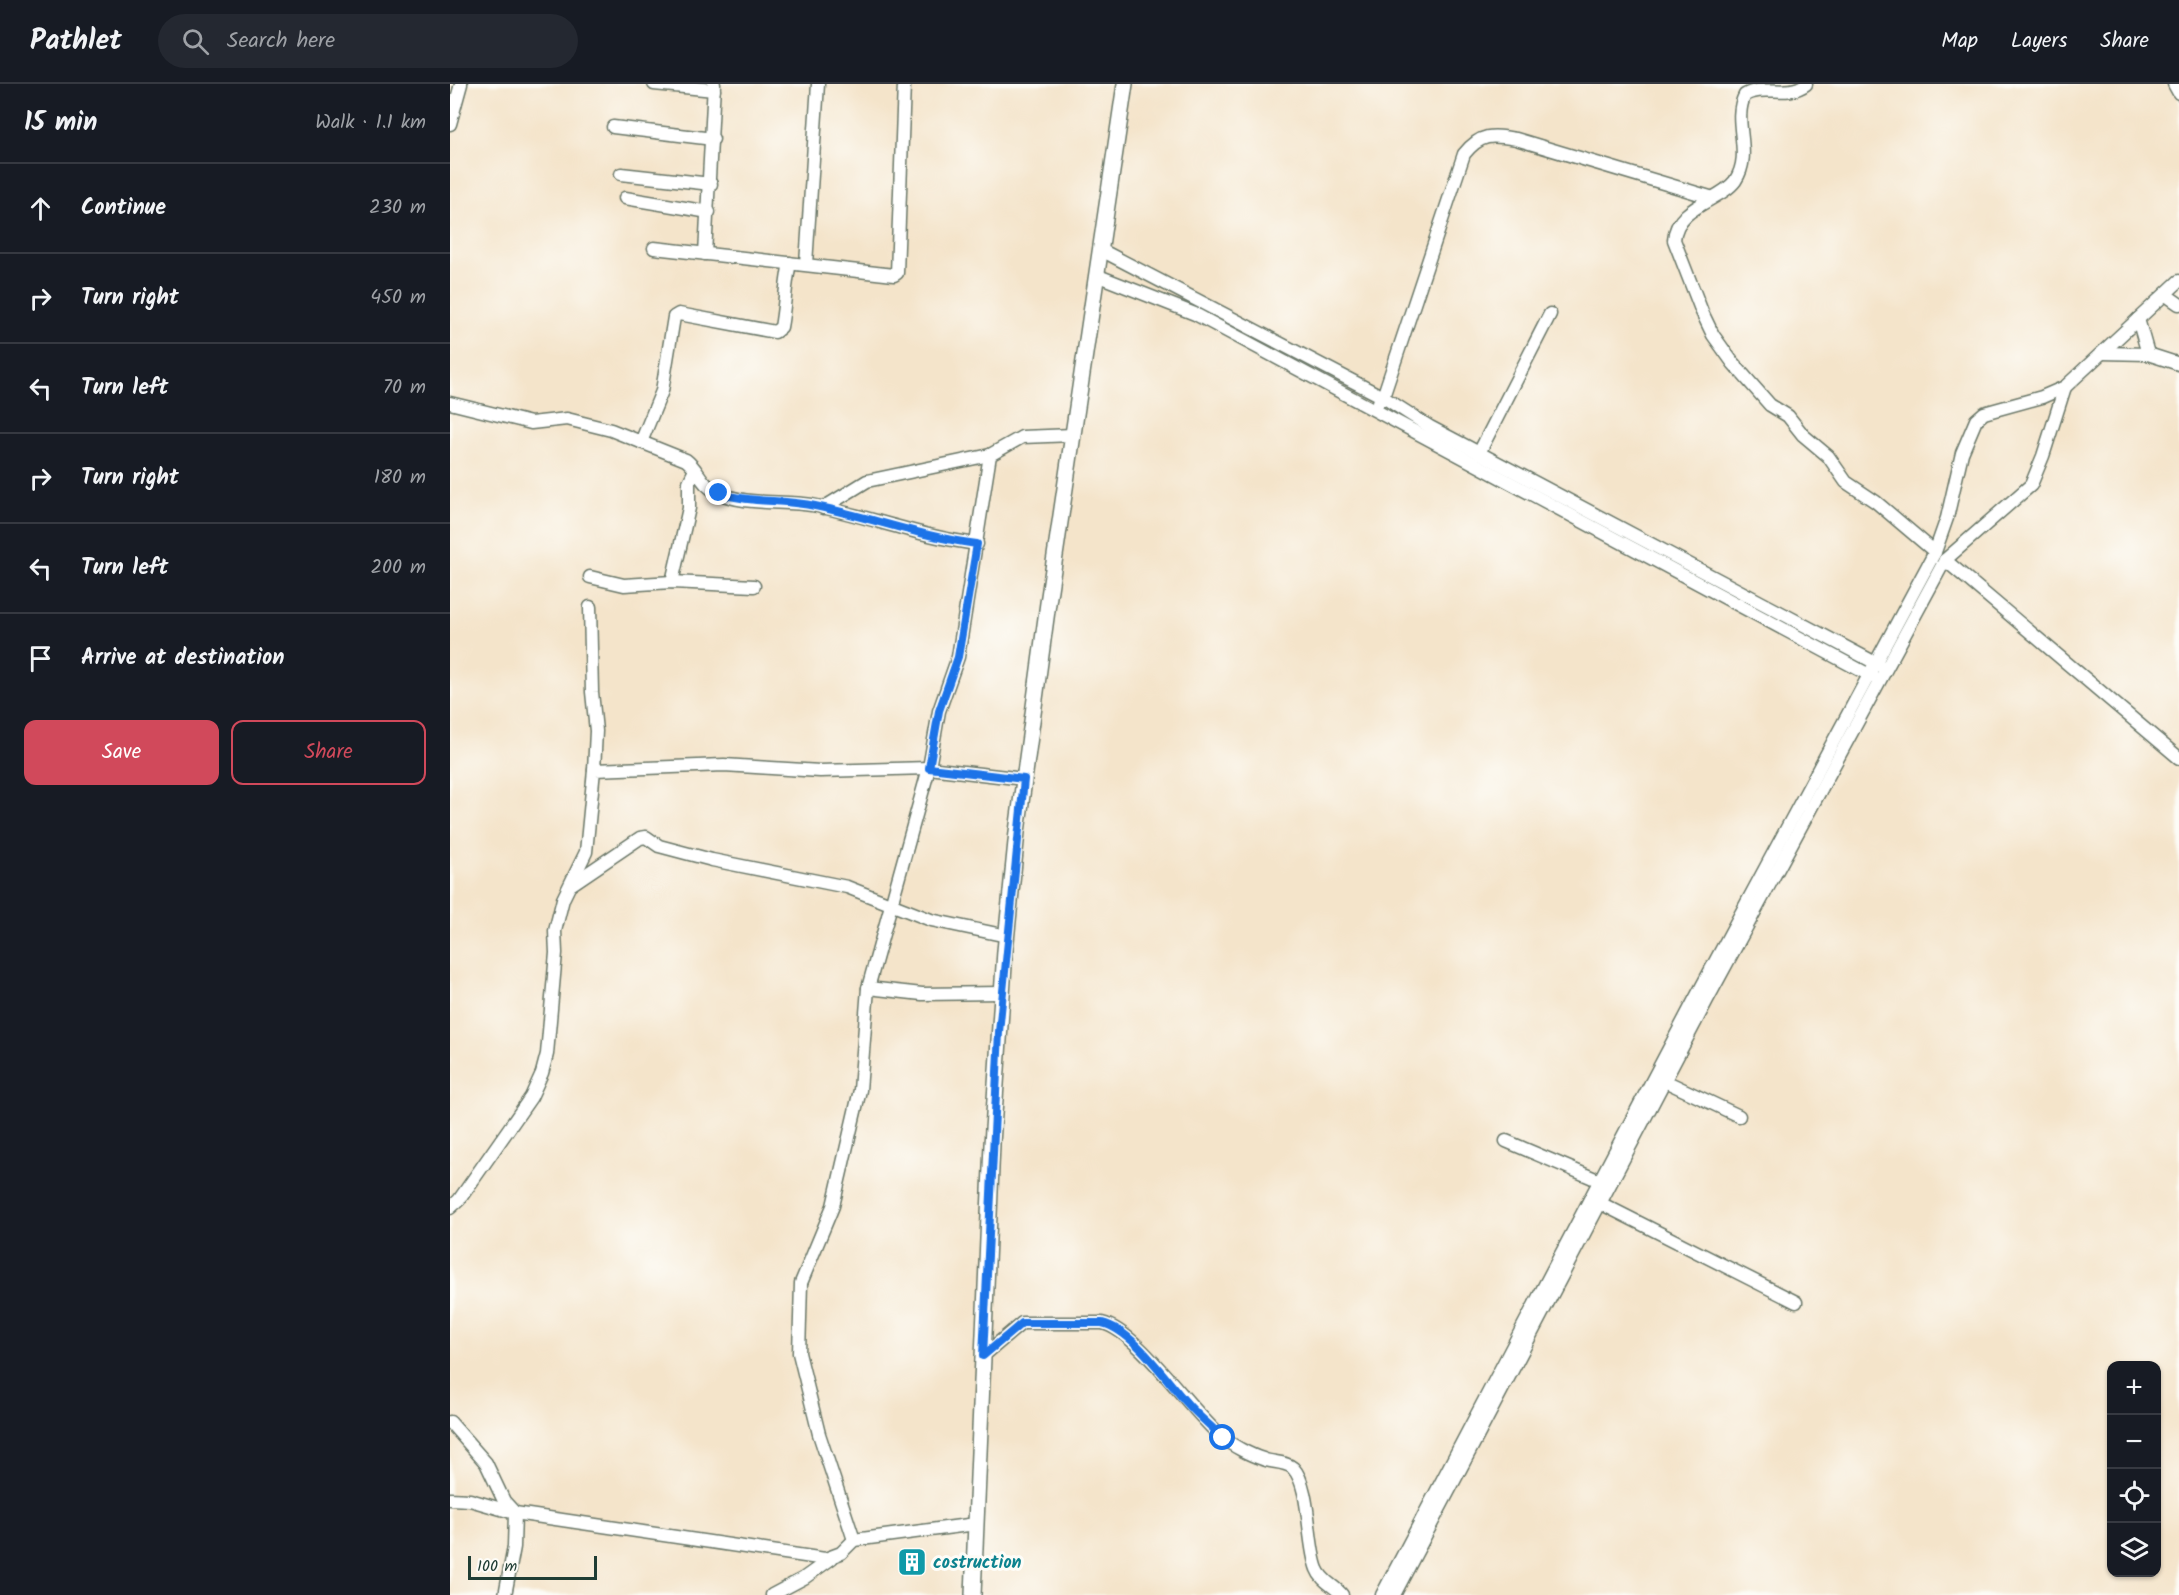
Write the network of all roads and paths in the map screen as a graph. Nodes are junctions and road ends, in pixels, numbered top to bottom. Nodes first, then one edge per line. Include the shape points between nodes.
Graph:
1 (461, 84) edge
2 (654, 84) edge
3 (818, 84) edge
4 (904, 84) edge
5 (1125, 84) edge
6 (1806, 84) edge
7 (2174, 84) edge
8 (714, 87) edge
9 (2179, 93) edge
10 (450, 124) edge
11 (613, 127) dead end
12 (713, 139) junction
13 (621, 174) dead end
14 (711, 184) junction
15 (1710, 197) junction
16 (626, 198) dead end
17 (709, 212) junction
18 (654, 248) dead end
19 (1101, 250) junction
20 (705, 254) junction
21 (790, 263) junction
22 (806, 264) junction
23 (1096, 275) junction
24 (2179, 281) edge
25 (2166, 295) junction
26 (2179, 304) edge
27 (1550, 314) dead end
28 (2138, 319) junction
29 (2102, 353) junction
30 (2148, 354) junction
31 (2179, 364) edge
32 (2065, 387) junction
33 (1383, 398) junction
34 (450, 403) edge
35 (1372, 409) junction
36 (1072, 435) junction
37 (641, 442) junction
38 (1479, 453) junction
39 (990, 455) junction
40 (695, 470) junction
41 (823, 508) junction
42 (977, 544) junction
43 (1935, 552) junction
44 (1945, 560) junction
45 (590, 577) dead end
46 (672, 582) junction
47 (754, 586) dead end
48 (590, 607) dead end
49 (1878, 672) junction
50 (2179, 758) edge
51 (929, 768) junction
52 (594, 770) junction
53 (1024, 779) junction
54 (569, 886) junction
55 (890, 906) junction
56 (1007, 936) junction
57 (868, 988) junction
58 (1002, 993) junction
59 (1665, 1081) junction
60 (1739, 1116) dead end
61 (1506, 1141) dead end
62 (1599, 1181) junction
63 (1600, 1203) junction
64 (450, 1208) edge
65 (1796, 1302) dead end
66 (983, 1356) junction
67 (450, 1422) edge
68 (450, 1499) edge
69 (515, 1513) junction
70 (976, 1524) junction
71 (854, 1540) junction
72 (835, 1556) junction
73 (804, 1578) junction
74 (505, 1595) edge
75 (772, 1595) edge
76 (798, 1595) edge
77 (973, 1595) edge
78 (1342, 1595) edge
79 (1382, 1595) edge
80 (1394, 1595) edge

1 - 10 street
2 - 8 street
3 - 22 street
4 - 22 street via 897,273
5 - 19 main road
6 - 15 street via 1796,90 1756,89 1745,95 1740,112 1745,157 1741,170 1728,189
7 - 9 street
8 - 12 street
11 - 12 street
12 - 14 street
13 - 14 street
14 - 17 street
15 - 33 street via 1516,139 1492,135 1474,141 1464,154
15 - 43 street via 1688,214 1674,240 1713,335 1770,405 1793,420 1803,435 1828,456 1846,482
16 - 17 street
17 - 20 street
18 - 20 street
19 - 23 main road
19 - 33 street
20 - 21 street
21 - 22 street
21 - 37 street via 781,327 775,332 679,314 674,317 662,391
23 - 35 street via 1195,314
23 - 36 main road
24 - 25 street
25 - 26 street
25 - 28 street
27 - 38 street
28 - 29 street
28 - 30 street
29 - 30 street
29 - 32 street
30 - 31 street
32 - 43 street via 1984,413 1976,420 1962,453
32 - 44 street via 2031,485
33 - 35 street
33 - 38 street
34 - 37 street via 531,423 567,419
35 - 49 street
36 - 39 street via 1022,437
36 - 53 main road
37 - 40 street via 686,460
38 - 49 street
39 - 41 street via 867,481
39 - 42 street
40 - 41 street via 705,485 730,497
40 - 46 street
41 - 42 street via 939,540
42 - 51 street via 958,657 939,711
43 - 49 street
44 - 49 street
44 - 50 street
45 - 46 street via 624,585
46 - 47 street
48 - 52 street
49 - 59 street
49 - 62 street
51 - 52 street via 820,771 724,765
51 - 53 street
51 - 55 street
52 - 54 street via 586,852
53 - 56 main road
54 - 55 street via 646,837 669,849 847,887
54 - 64 street via 555,931 547,1054 542,1073 531,1097
55 - 56 street via 931,920
55 - 57 street
56 - 58 main road
57 - 58 street via 922,994
57 - 71 street via 860,1090 833,1206 801,1283 798,1327 799,1353 819,1434
58 - 66 main road
59 - 60 street
59 - 63 street
61 - 62 street
62 - 79 street
63 - 65 street
63 - 80 street
66 - 70 main road
66 - 78 street via 1022,1323 1113,1326 1223,1438 1263,1460 1293,1468 1306,1503 1317,1569 1322,1579
67 - 69 street via 486,1463 504,1501
68 - 69 street via 470,1500
69 - 72 street via 825,1559
69 - 74 street
70 - 71 street
70 - 77 main road
71 - 72 street
72 - 73 street
73 - 75 street
73 - 76 street

